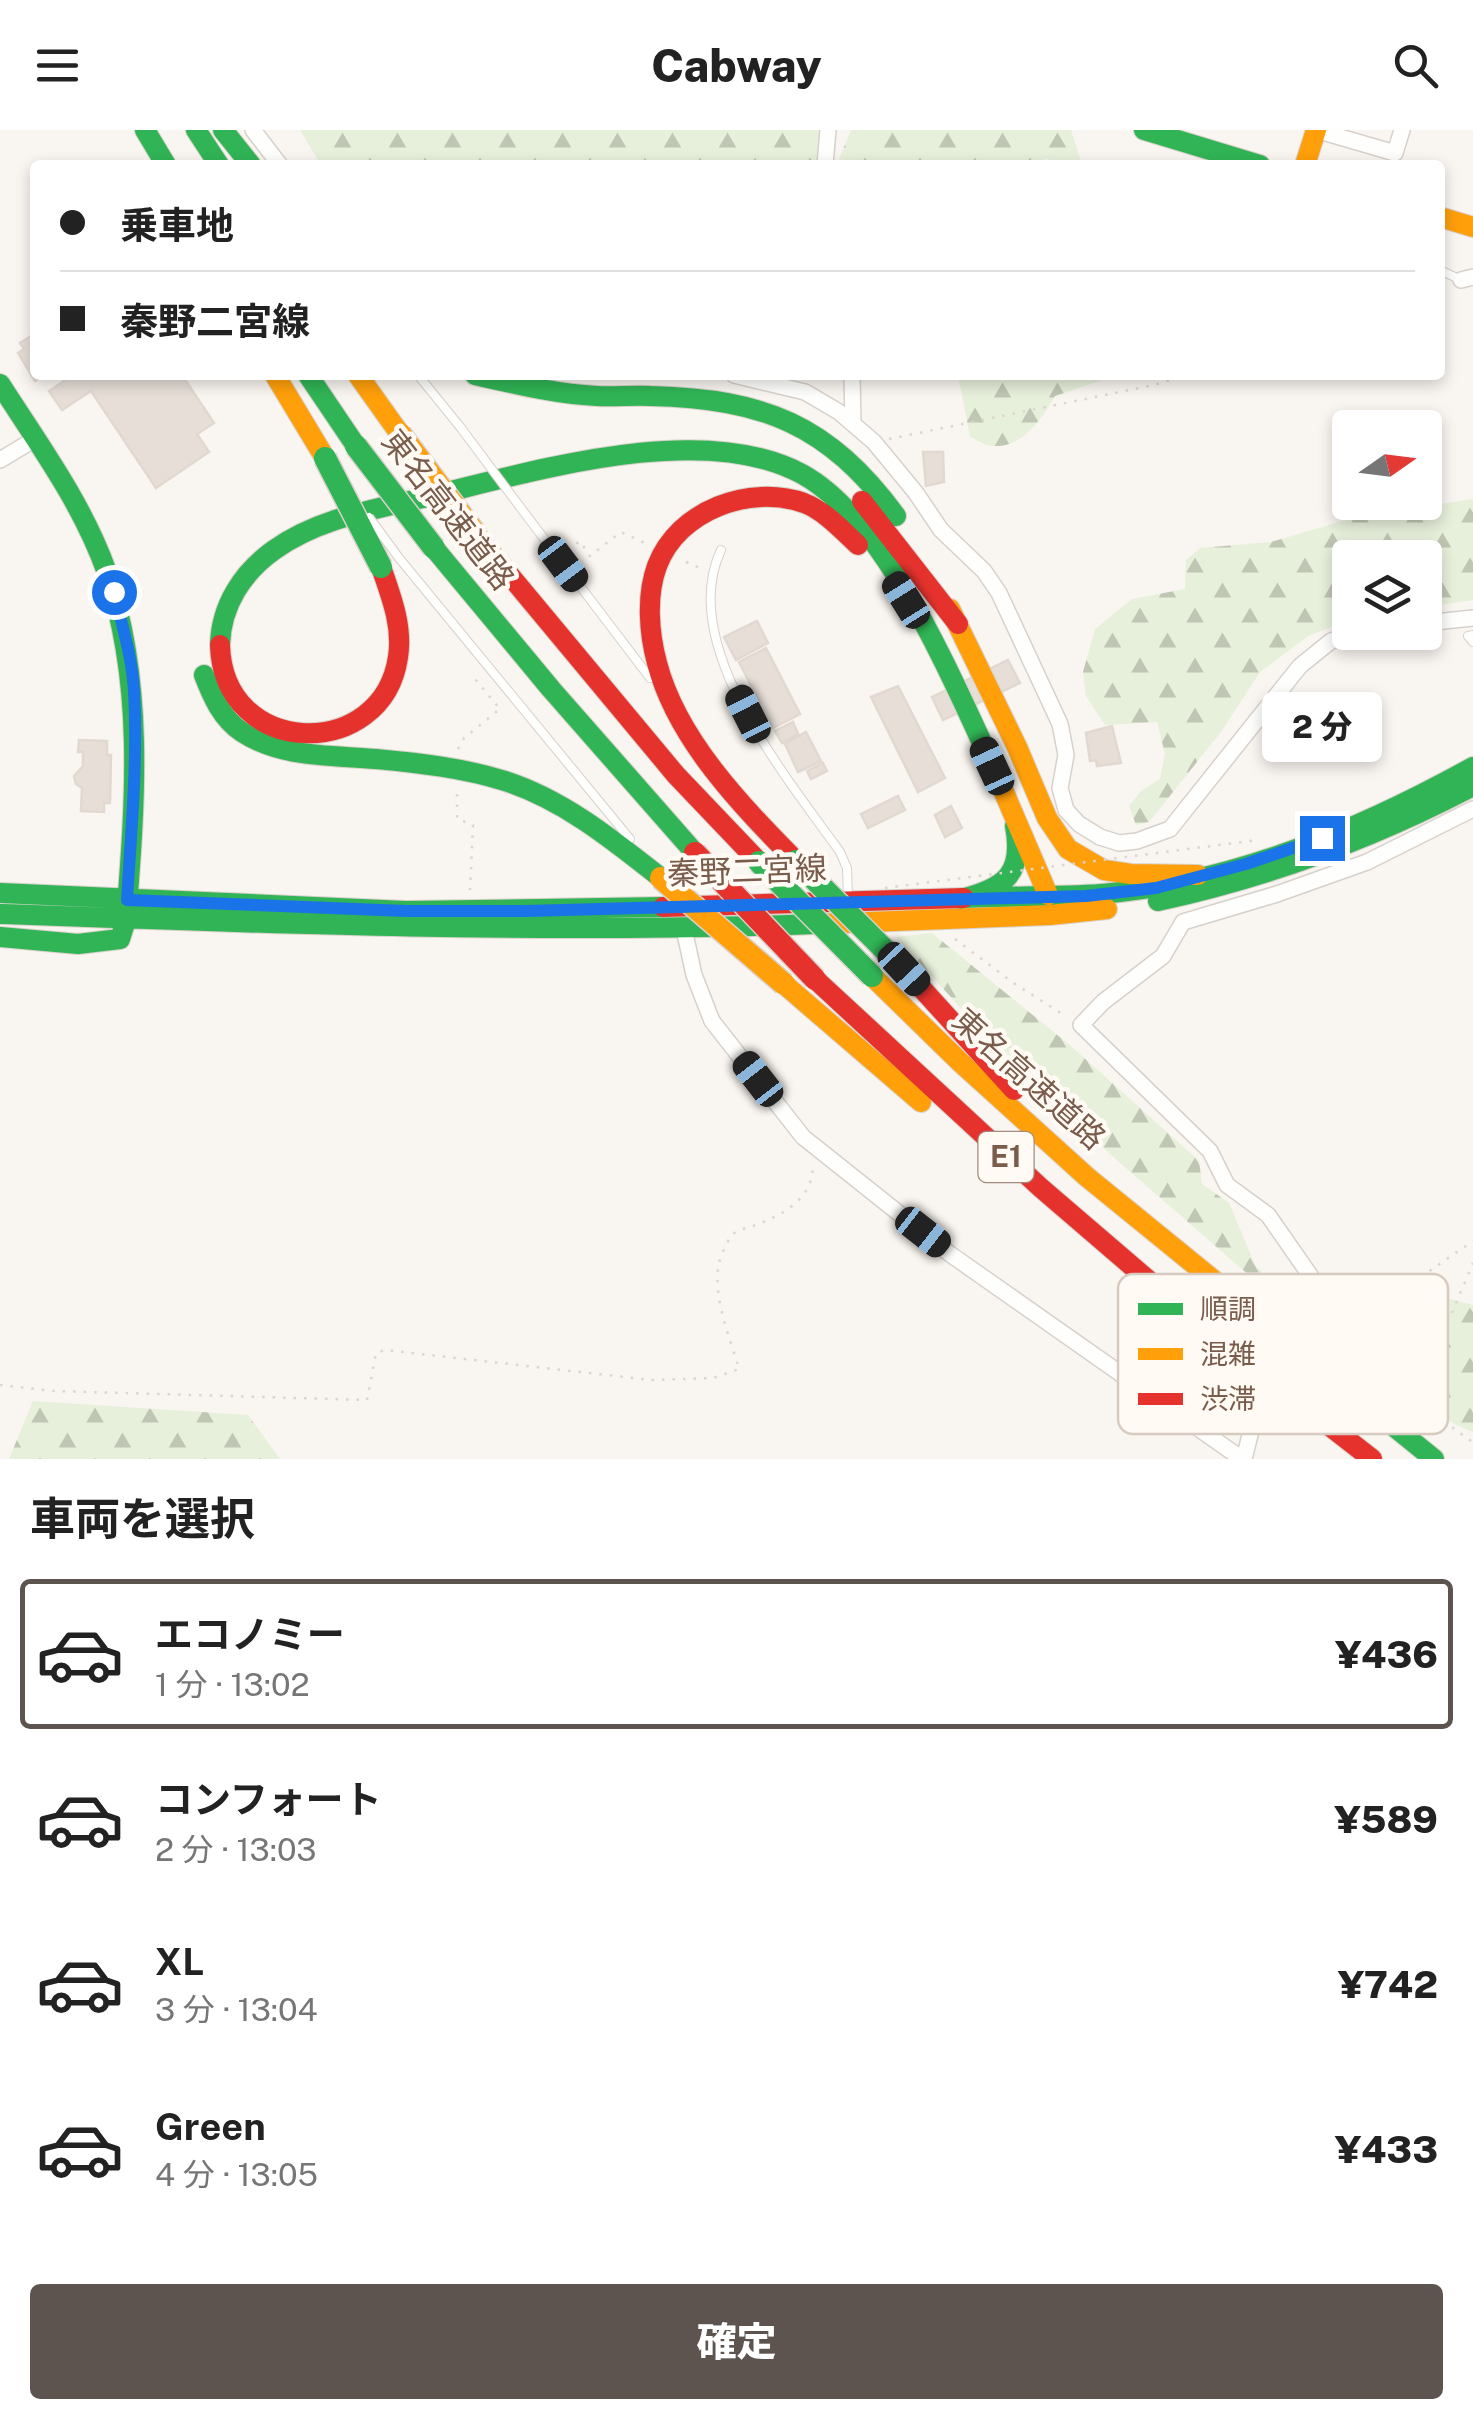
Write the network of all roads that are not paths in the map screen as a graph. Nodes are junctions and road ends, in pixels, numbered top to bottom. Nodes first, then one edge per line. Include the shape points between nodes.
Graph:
1 (145, 130) edge
2 (196, 130) edge
3 (223, 130) edge
4 (253, 130) edge
5 (828, 130) edge
6 (1144, 130) edge
7 (1316, 130) edge
8 (1402, 130) edge
9 (163, 160) edge
10 (216, 160) edge
11 (247, 160) edge
12 (276, 160) edge
13 (825, 160) edge
14 (1243, 160) edge
15 (1307, 160) edge
16 (1445, 219) edge
17 (1473, 227) edge
18 (278, 380) edge
19 (311, 380) edge
20 (362, 380) edge
21 (422, 380) edge
22 (497, 380) edge
23 (755, 380) edge
24 (852, 380) edge
25 (0, 384) edge
26 (853, 424) junction
27 (35, 439) junction
28 (0, 460) edge
29 (721, 550) dead end
30 (390, 562) junction
31 (892, 576) junction
32 (1469, 618) edge
33 (1442, 621) edge
34 (958, 624) junction
35 (1471, 638) edge
36 (1332, 640) edge
37 (672, 707) junction
38 (1017, 746) junction
39 (1473, 767) edge
40 (1473, 786) edge
41 (1008, 800) junction
42 (1473, 809) edge
43 (1198, 876) junction
44 (661, 878) junction
45 (0, 894) edge
46 (961, 899) junction
47 (847, 900) junction
48 (1049, 905) junction
49 (126, 910) junction
50 (0, 914) edge
51 (684, 929) junction
52 (0, 937) edge
53 (1088, 1176) junction
54 (1135, 1274) edge
55 (1141, 1274) edge
56 (1208, 1274) edge
57 (1309, 1274) edge
58 (1118, 1372) edge
59 (1207, 1434) edge
60 (1251, 1434) tunnel mouth
61 (1340, 1434) edge
62 (1403, 1434) edge
63 (1243, 1459) edge
64 (1372, 1459) edge
65 (1434, 1459) edge

1 - 9 main road
2 - 10 main road
3 - 11 main road
4 - 12 street
5 - 13 street
6 - 14 main road
7 - 8 street via 1396,152
7 - 15 main road
16 - 17 main road
18 - 30 main road, bridge
19 - 55 main road, 東名高速道路 / E1, bridge via 434,548 695,853 816,979
20 - 53 main road, 東名高速道路 / E1, bridge via 476,536 676,775 959,1061
21 - 37 lane, bridge
22 - 34 main road via 596,396 709,400 770,411 805,428 878,491
23 - 26 street via 804,392
24 - 26 street
25 - 27 main road
26 - 36 street via 999,593 1060,724 1066,810 1100,837 1137,842 1170,829 1300,666
27 - 28 street
27 - 49 main road via 98,552 128,646 135,740
29 - 47 lane via 710,610 733,684 764,744 840,852
30 - 31 main road via 399,638 396,668 379,701 351,724 318,735 277,729 244,709 224,676 219,639 229,601 256,564 289,540 343,517 537,472 629,454 692,451 775,462 840,500
30 - 44 lane
31 - 37 main road via 805,503 735,498 701,513 666,552 651,587 653,639
31 - 41 main road
32 - 33 street
32 - 35 lane
34 - 38 main road
34 - 44 main road via 873,513 834,476 763,440 697,436 560,452 357,497 279,528 224,581 202,646 204,676 221,712 240,731 296,751 507,781 607,836
37 - 53 main road, bridge via 757,822 904,969
38 - 43 main road via 1047,818 1078,857 1118,872
38 - 48 main road via 1044,844
39 - 43 main road, 秦野二宮線 via 1322,838
40 - 48 main road, 秦野二宮線 via 1416,818 1220,889 1130,906
41 - 46 main road via 1020,845 1017,863 998,889
41 - 48 main road
42 - 57 street via 1367,862 1182,922 1163,956 1081,1025 1210,1151 1227,1185 1268,1216
43 - 48 main road, 秦野二宮線
44 - 54 main road, bridge via 1008,1175
45 - 49 main road, 秦野二宮線
46 - 47 main road, 秦野二宮線
46 - 48 main road, 秦野二宮線
47 - 49 main road, 秦野二宮線 via 440,911
48 - 51 main road, 秦野二宮線
49 - 50 main road, 秦野二宮線
49 - 51 main road, 秦野二宮線 via 406,929
49 - 52 main road via 120,940 107,944
51 - 58 street via 712,1021 803,1137 950,1254
53 - 56 main road, 東名高速道路 / E1
59 - 63 street
60 - 63 street
61 - 64 main road, 東名高速道路 / E1
62 - 65 main road, 東名高速道路 / E1

